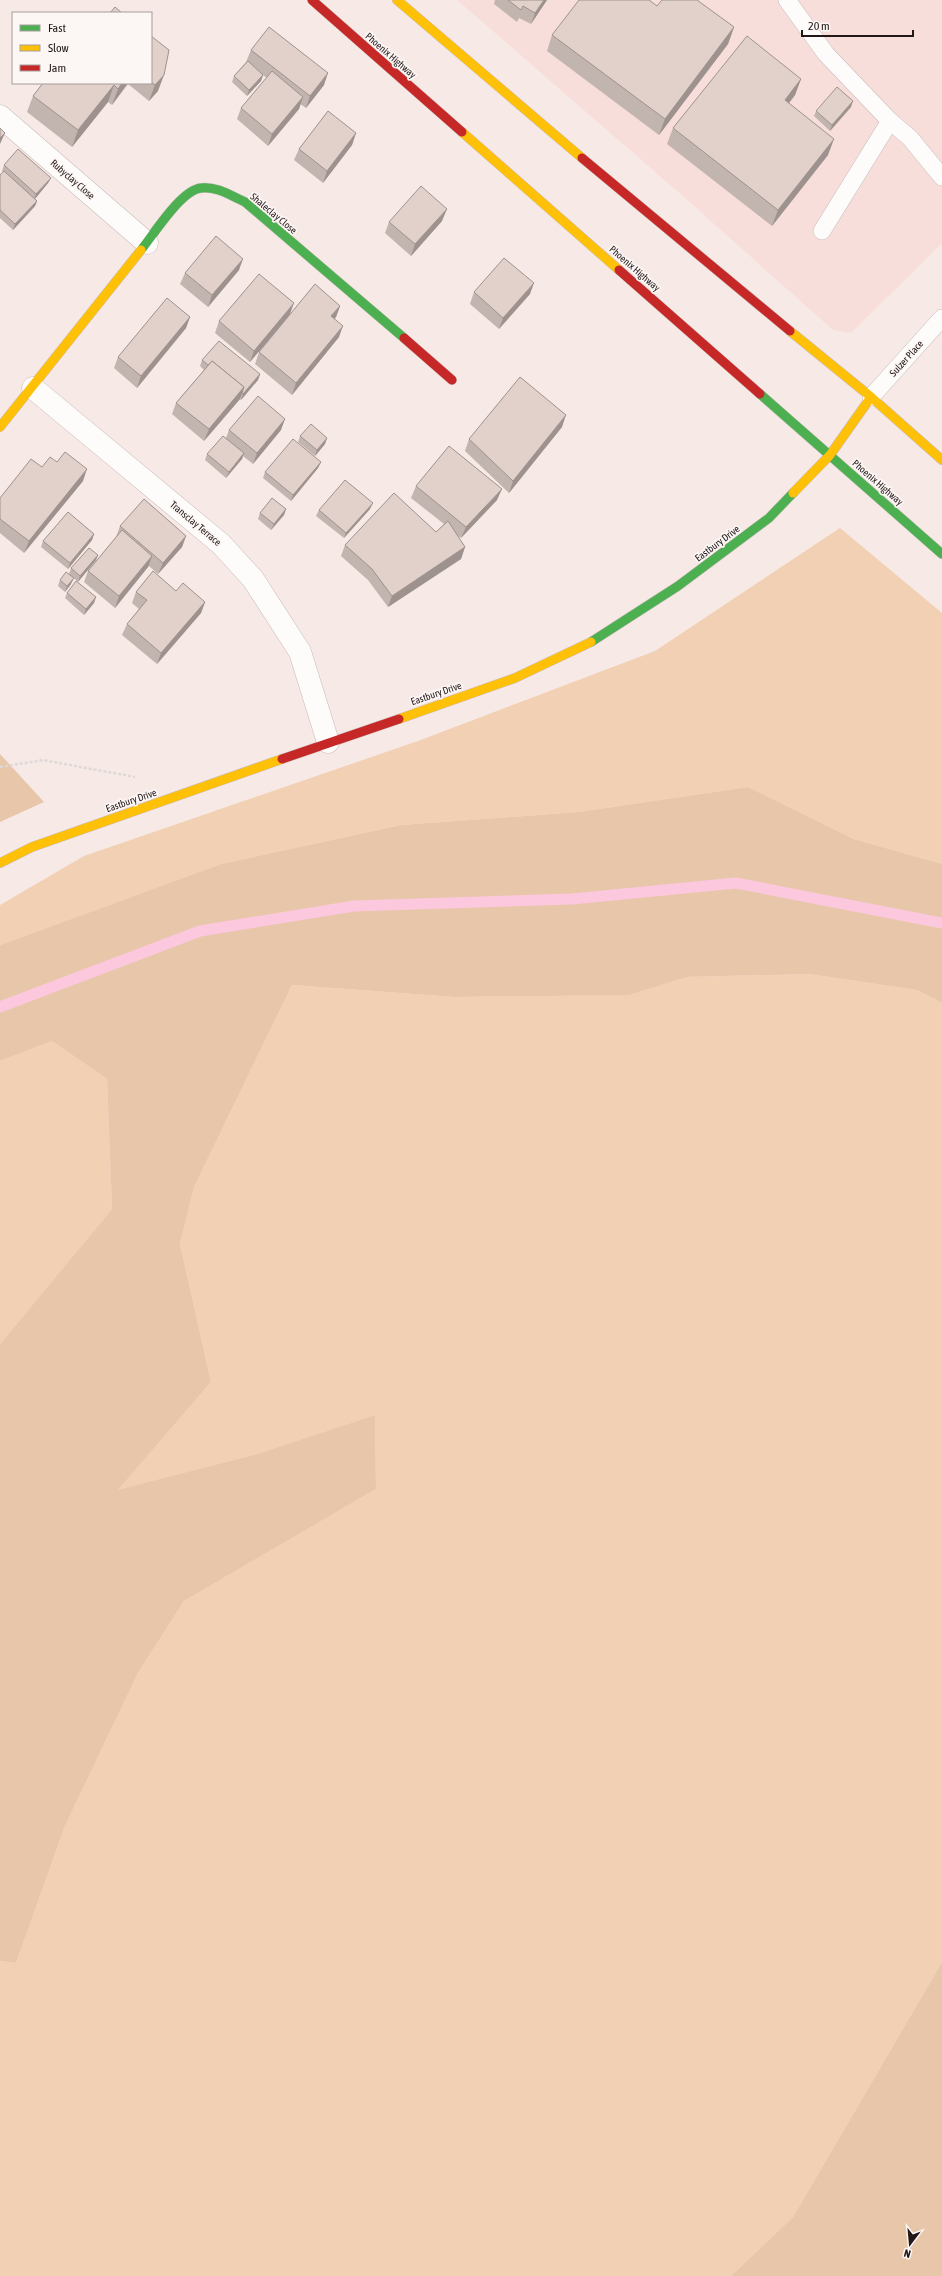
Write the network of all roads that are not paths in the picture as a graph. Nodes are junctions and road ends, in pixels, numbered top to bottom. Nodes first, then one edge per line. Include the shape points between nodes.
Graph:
1 (312, 0) edge
2 (397, 0) edge
3 (787, 0) edge
4 (0, 116) edge
5 (890, 121) junction
6 (942, 177) edge
7 (822, 231) dead end
8 (147, 242) junction
9 (942, 318) edge
10 (452, 380) dead end
11 (33, 388) junction
12 (871, 397) junction
13 (0, 427) edge
14 (830, 455) junction
15 (942, 460) edge
16 (942, 554) edge
17 (328, 742) junction
18 (0, 863) edge

1 - 14 street, Phoenix Highway
2 - 12 street via 635,203
3 - 5 lane via 826,54
4 - 8 street, Rubyclay Close
5 - 6 lane via 910,138
5 - 7 lane
8 - 10 street, Shaleclay Close via 181,199 200,188 219,190 245,202
8 - 11 street, Shaleclay Close
9 - 12 lane, Sulzer Place
11 - 13 street
11 - 17 street, Transclay Terrace via 221,544 254,579 300,652
12 - 14 street, Eastbury Drive
12 - 15 street
14 - 16 street, Phoenix Highway
14 - 17 street, Eastbury Drive via 769,518 678,586 599,638 515,678
17 - 18 street, Eastbury Drive via 32,847

